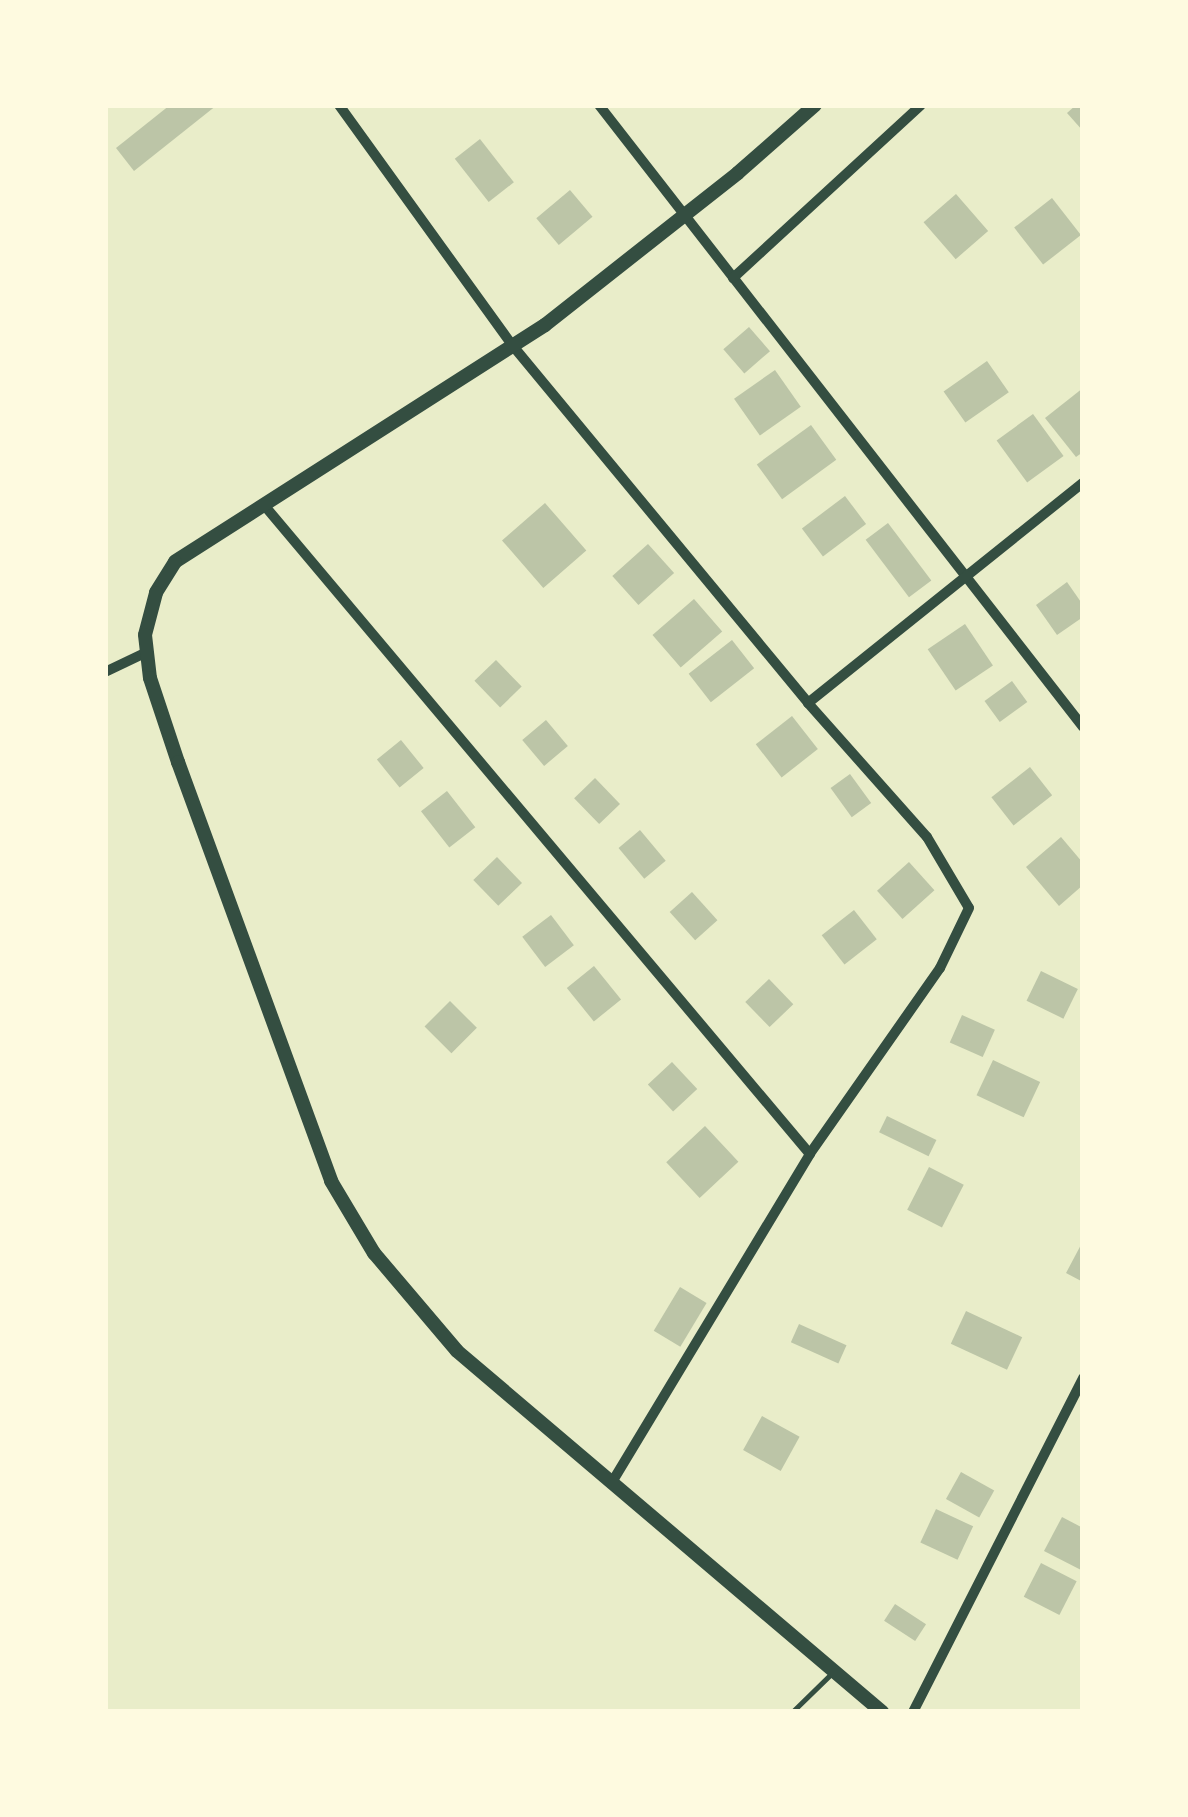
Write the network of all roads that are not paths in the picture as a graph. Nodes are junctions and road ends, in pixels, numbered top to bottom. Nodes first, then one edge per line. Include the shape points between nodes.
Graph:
1 (339, 105) edge
2 (599, 105) edge
3 (815, 105) edge
4 (921, 105) edge
5 (684, 215) junction
6 (733, 278) junction
7 (513, 346) junction
8 (1083, 483) edge
9 (264, 505) junction
10 (966, 575) junction
11 (146, 652) junction
12 (105, 672) edge
13 (808, 703) junction
14 (1083, 727) edge
15 (810, 1154) junction
16 (1083, 1378) edge
17 (611, 1484) junction
18 (834, 1671) junction
19 (792, 1712) edge
20 (882, 1712) edge
21 (913, 1712) edge

1 - 7 street
2 - 5 street
3 - 5 street
4 - 6 street
5 - 6 street
5 - 7 street
6 - 10 street
7 - 9 street
7 - 13 street
8 - 10 street
9 - 11 street via 175,562 156,593
9 - 15 street
10 - 13 street
10 - 14 street
11 - 12 street
11 - 17 street via 178,762 331,1181 374,1253 457,1351
13 - 15 street via 926,837 969,908 940,968
15 - 17 street
16 - 21 street
17 - 18 street
18 - 19 lane
18 - 20 street

